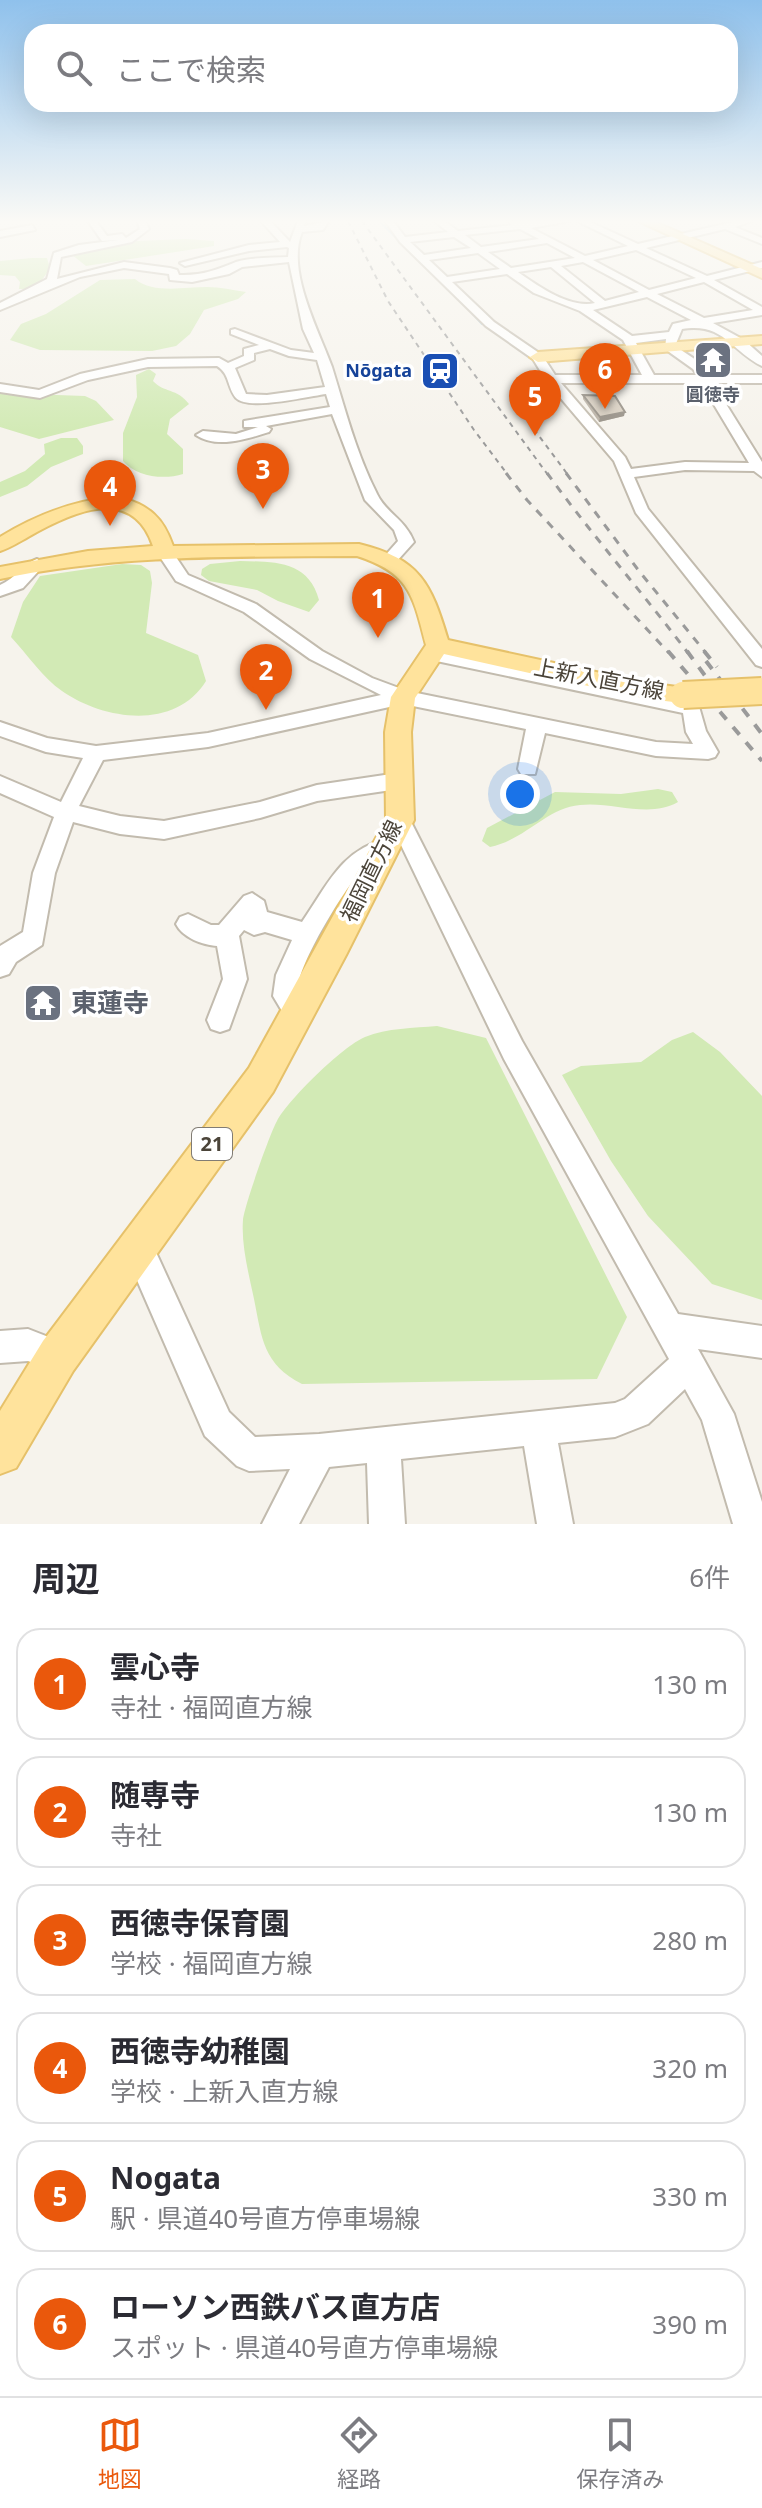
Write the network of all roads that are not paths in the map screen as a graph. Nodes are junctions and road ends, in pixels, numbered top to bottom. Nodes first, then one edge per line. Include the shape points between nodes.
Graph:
1 (33, 292) edge
2 (301, 292) edge
3 (459, 292) edge
4 (541, 292) edge
5 (588, 292) edge
6 (651, 292) joint
7 (728, 292) edge
8 (603, 304) junction
9 (2, 306) edge
10 (584, 309) junction
11 (762, 312) edge
12 (703, 321) junction
13 (235, 332) dead end
14 (762, 340) edge
15 (671, 341) junction
16 (740, 342) junction
17 (274, 345) junction
18 (633, 345) junction
19 (322, 357) junction
20 (538, 357) junction
21 (762, 362) edge
22 (228, 367) junction
23 (551, 379) junction
24 (651, 380) junction
25 (707, 380) junction
26 (756, 380) edge
27 (0, 388) edge
28 (333, 389) junction
29 (762, 393) edge
30 (267, 399) junction
31 (336, 409) junction
32 (278, 421) junction
33 (203, 435) dead end
34 (761, 469) edge
35 (628, 474) junction
36 (0, 545) edge
37 (166, 554) junction
38 (390, 559) junction
39 (37, 564) junction
40 (0, 573) edge
41 (0, 591) edge
42 (435, 650) junction
43 (762, 661) edge
44 (762, 691) edge
45 (403, 697) junction
46 (537, 725) junction
47 (0, 729) edge
48 (96, 753) junction
49 (528, 769) dead end
50 (398, 781) junction
51 (0, 784) edge
52 (67, 810) junction
53 (393, 834) junction
54 (188, 924) dead end
55 (227, 934) junction
56 (307, 934) junction
57 (0, 966) edge
58 (297, 1013) junction
59 (220, 1020) dead end
60 (138, 1248) junction
61 (672, 1329) junction
62 (762, 1342) edge
63 (0, 1347) edge
64 (58, 1356) junction
65 (690, 1362) junction
66 (538, 1428) junction
67 (383, 1445) junction
68 (319, 1451) junction
69 (0, 1452) edge
70 (280, 1524) edge
71 (387, 1524) edge
72 (555, 1524) edge
73 (751, 1524) edge

1 - 9 street
2 - 19 street
3 - 20 street via 490,324
4 - 10 street
5 - 8 street
6 - 8 street
6 - 12 street
7 - 11 street
8 - 10 street
10 - 18 street
11 - 12 street
12 - 15 street via 677,326
12 - 16 street
13 - 17 street
14 - 16 main road
15 - 16 main road
15 - 18 main road
15 - 25 street
16 - 21 street
17 - 19 street via 295,355
17 - 22 street via 248,351 248,360
18 - 20 main road
18 - 24 street
19 - 28 street
20 - 23 street
22 - 27 street via 219,362 157,362 84,377 40,394
22 - 30 street via 241,396
23 - 24 street
23 - 35 street
24 - 25 street
25 - 26 street
25 - 34 street
26 - 29 street
28 - 30 street
28 - 31 street
30 - 32 street
31 - 32 street
31 - 38 street via 372,500 401,528 406,542
32 - 33 street via 256,424 264,430 237,438
34 - 35 street via 685,466
35 - 43 street via 641,510
36 - 37 main road via 46,519 117,502 154,518
37 - 38 main road via 359,550
37 - 39 main road
37 - 45 street via 182,578 250,608 316,655
38 - 42 main road via 418,583
39 - 40 main road
39 - 41 street via 17,584
42 - 44 main road, 上新入直方線, bridge via 647,691
42 - 45 main road, 福岡直方線
42 - 46 street via 691,708 708,752 656,749
45 - 46 street
45 - 48 street via 208,740
45 - 50 main road, 福岡直方線
46 - 49 street
47 - 48 street via 46,745
48 - 52 street
50 - 52 street via 317,793 164,830
50 - 53 main road, 福岡直方線
51 - 52 street
52 - 57 street via 44,873 34,938 8,954
53 - 56 street via 353,865
53 - 58 main road, 福岡直方線 / 21
53 - 61 street
54 - 55 street via 208,935
55 - 56 street via 252,903 252,924 265,922
55 - 59 street via 235,979
56 - 58 street via 288,975 285,996
58 - 60 main road, 福岡直方線 / 21 via 261,1080
60 - 64 main road, 福岡直方線 / 21
60 - 68 street via 217,1424 249,1454
61 - 62 street
61 - 65 street
63 - 64 street via 28,1345
64 - 69 main road, 福岡直方線 / 21
65 - 66 street via 636,1412 615,1420
65 - 73 street via 717,1414
66 - 67 street
66 - 72 street
67 - 68 street
67 - 71 street
68 - 70 street

